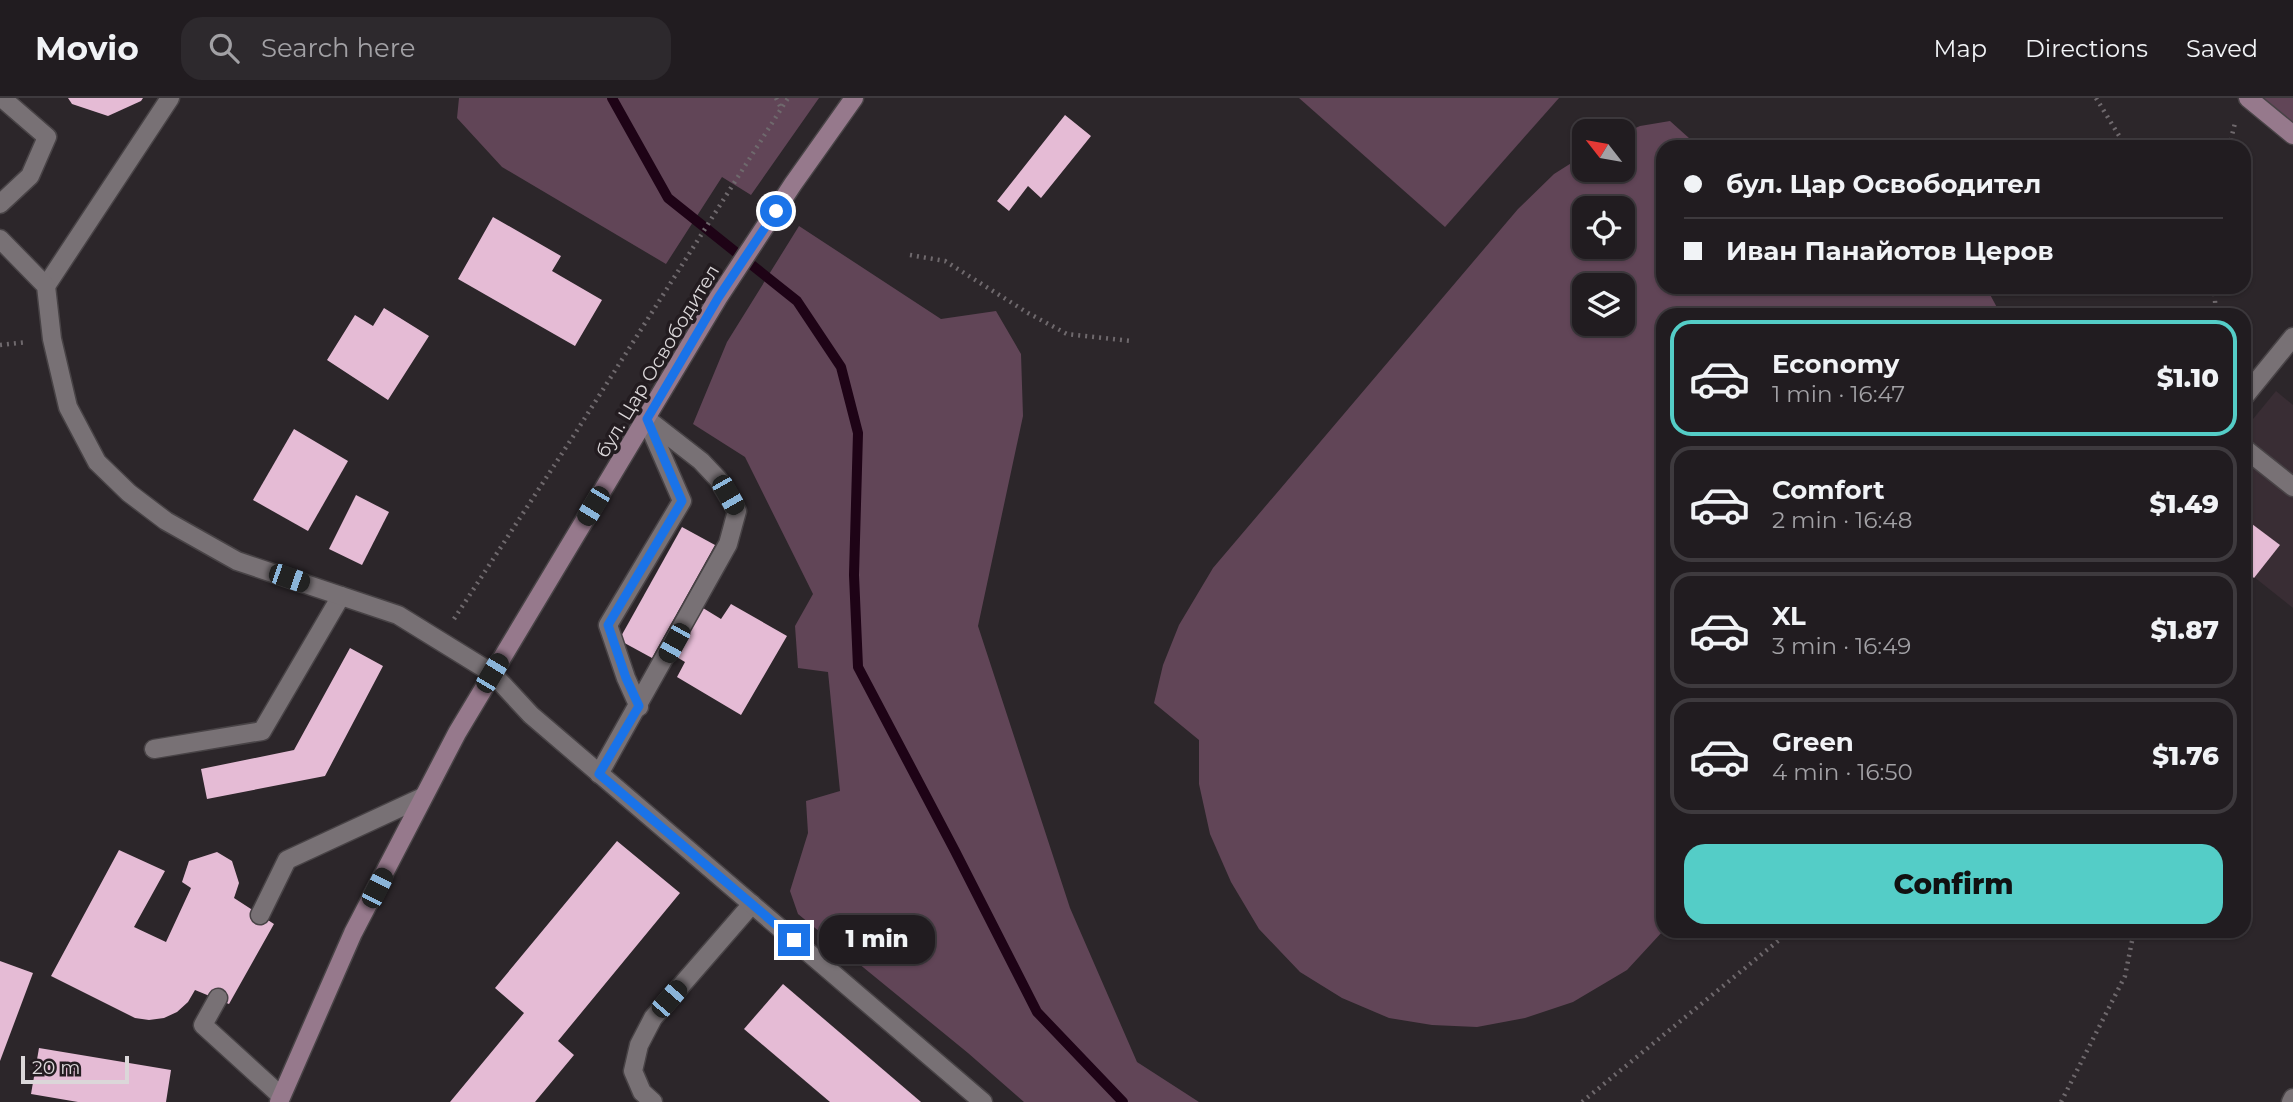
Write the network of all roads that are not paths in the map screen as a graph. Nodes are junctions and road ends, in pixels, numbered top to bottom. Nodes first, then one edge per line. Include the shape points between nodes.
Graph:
1 (2, 98) edge
2 (170, 98) edge
3 (855, 98) edge
4 (2248, 98) edge
5 (2293, 135) edge
6 (0, 204) edge
7 (0, 239) edge
8 (46, 286) junction
9 (2293, 337) edge
10 (2251, 388) edge
11 (647, 419) junction
12 (2251, 453) edge
13 (2293, 486) edge
14 (341, 596) junction
15 (492, 673) junction
16 (639, 706) junction
17 (154, 749) dead end
18 (599, 774) junction
19 (423, 797) junction
20 (752, 904) junction
21 (260, 915) dead end
22 (218, 998) dead end
23 (280, 1099) edge
24 (653, 1102) edge
25 (983, 1102) edge

1 - 6 street via 47,137 30,176
2 - 8 street
3 - 11 main road, бул. Цар Освободител via 718,298
4 - 5 main road
7 - 8 street
8 - 14 street via 52,339 68,407 97,462 166,522 213,548 237,561
9 - 10 street
11 - 15 main road, бул. Цар Освободител
11 - 16 street via 682,501 608,625
11 - 16 street via 701,461 737,511 728,544
12 - 13 street
14 - 15 street via 398,615
14 - 17 street via 262,731
15 - 18 street via 531,715
15 - 19 main road, бул. Цар Освободител
16 - 18 street
18 - 20 street
19 - 21 street via 287,860
19 - 23 main road, бул. Цар Освободител via 353,933
20 - 24 street via 653,1018 639,1045 633,1071 642,1092
20 - 25 street
22 - 23 street via 203,1025

